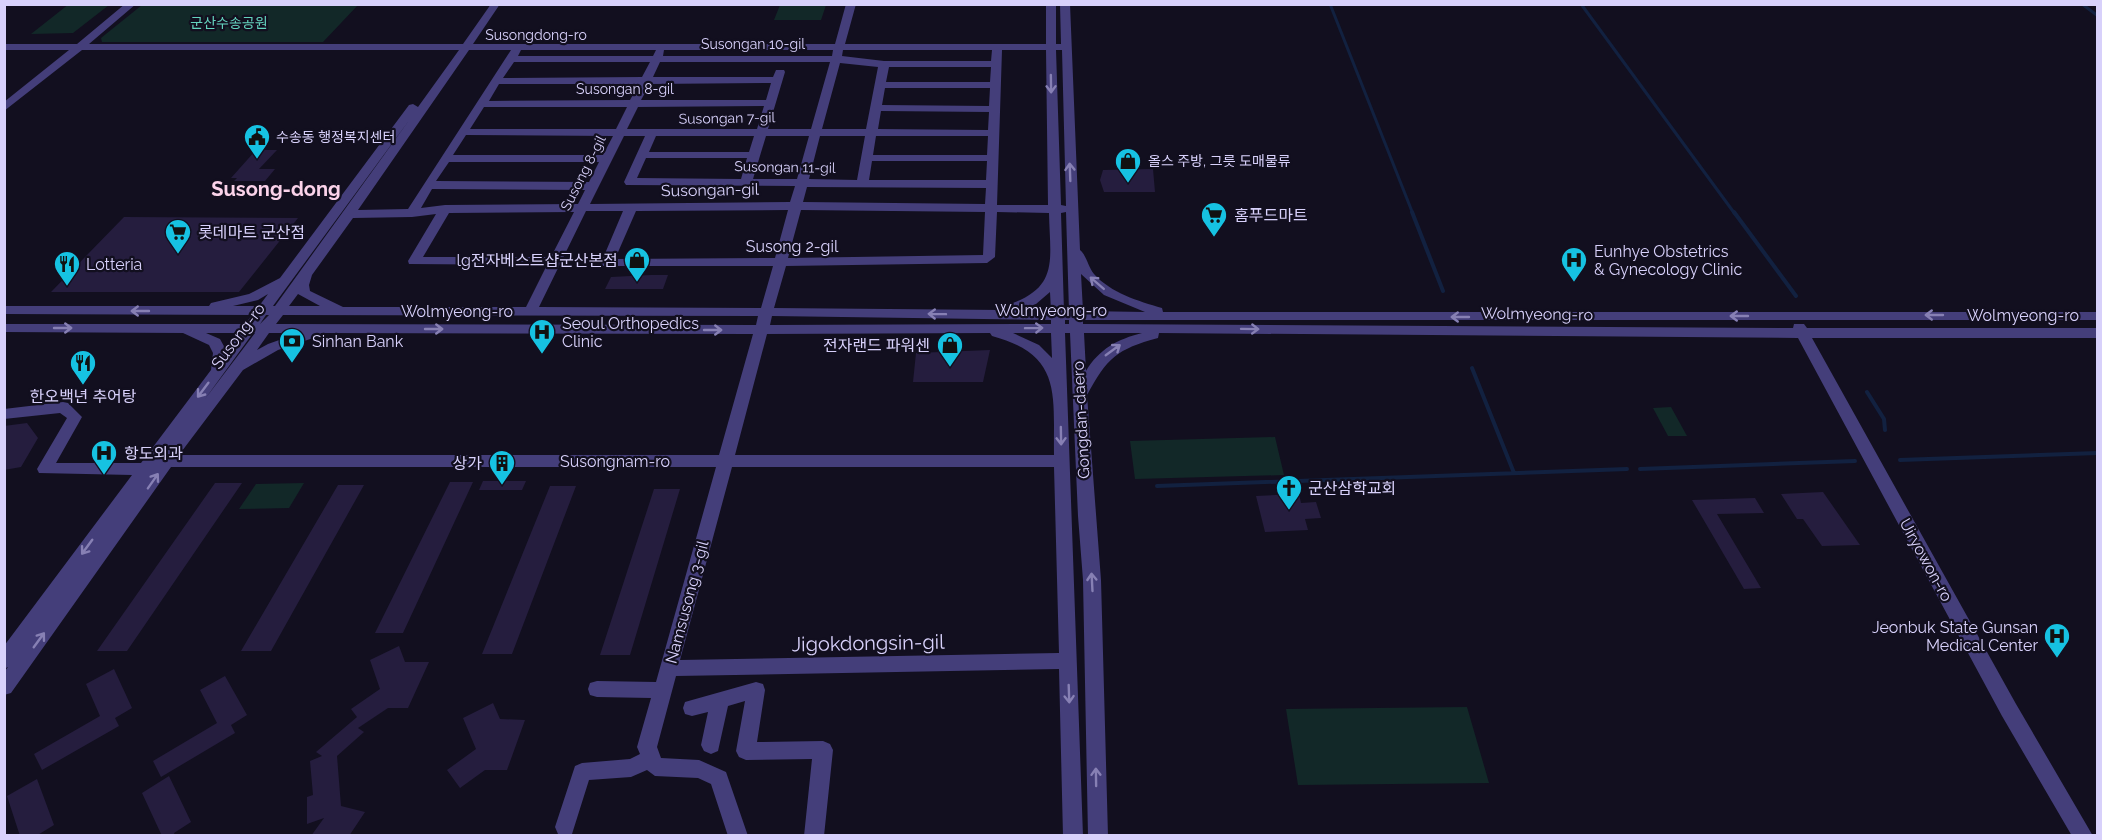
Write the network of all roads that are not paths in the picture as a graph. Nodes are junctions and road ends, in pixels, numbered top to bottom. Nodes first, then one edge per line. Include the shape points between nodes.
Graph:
1 (132, 4) edge
2 (486, 4) edge
3 (496, 4) edge
4 (851, 4) edge
5 (1051, 4) edge
6 (1065, 4) edge
7 (840, 46) junction
8 (997, 46) junction
9 (4, 47) edge
10 (1067, 47) junction
11 (78, 48) junction
12 (460, 48) junction
13 (518, 48) junction
14 (663, 48) junction
15 (1050, 48) junction
16 (510, 59) junction
17 (656, 59) junction
18 (836, 59) junction
19 (783, 60) junction
20 (884, 64) junction
21 (996, 64) junction
22 (777, 80) junction
23 (496, 81) junction
24 (646, 81) junction
25 (881, 85) junction
26 (996, 86) junction
27 (770, 103) junction
28 (634, 104) junction
29 (480, 105) junction
30 (4, 108) edge
31 (877, 108) junction
32 (994, 109) junction
33 (462, 132) junction
34 (761, 132) junction
35 (620, 133) junction
36 (815, 133) junction
37 (871, 133) junction
38 (993, 133) junction
39 (651, 134) junction
40 (642, 155) junction
41 (754, 155) junction
42 (608, 158) junction
43 (867, 158) junction
44 (993, 158) junction
45 (446, 159) junction
46 (746, 181) junction
47 (801, 182) junction
48 (862, 183) junction
49 (992, 184) junction
50 (428, 185) junction
51 (592, 186) junction
52 (795, 206) junction
53 (631, 208) junction
54 (991, 208) junction
55 (1055, 208) junction
56 (445, 209) junction
57 (582, 209) junction
58 (1072, 209) junction
59 (412, 213) junction
60 (349, 214) junction
61 (1073, 239) junction
62 (1056, 257) junction
63 (556, 261) junction
64 (778, 263) junction
65 (301, 271) junction
66 (4, 310) edge
67 (176, 312) junction
68 (261, 312) junction
69 (278, 312) junction
70 (366, 312) junction
71 (530, 312) junction
72 (765, 312) junction
73 (1790, 315) junction
74 (2097, 316) edge
75 (1067, 321) junction
76 (972, 322) junction
77 (1211, 323) junction
78 (4, 327) edge
79 (174, 327) junction
80 (249, 329) junction
81 (266, 329) junction
82 (326, 329) junction
83 (761, 330) junction
84 (1803, 333) junction
85 (2097, 333) edge
86 (225, 373) junction
87 (1060, 394) junction
88 (1080, 396) junction
89 (4, 414) edge
90 (168, 460) junction
91 (725, 461) junction
92 (1062, 462) junction
93 (144, 469) junction
94 (4, 661) edge
95 (1068, 661) junction
96 (669, 668) junction
97 (4, 687) edge
98 (597, 690) dead end
99 (663, 690) junction
100 (720, 700) junction
101 (692, 708) dead end
102 (711, 745) dead end
103 (651, 759) junction
104 (565, 826) dead end
105 (738, 836) edge
106 (814, 836) edge
107 (1073, 836) edge
108 (1098, 836) edge
109 (2083, 836) edge

1 - 11 street
2 - 12 street, Susong-ro
3 - 12 street, Susong-ro
4 - 7 street, Namsusong 3-gil
5 - 15 street, Gongdan-daero
6 - 10 street, Gongdan-daero
7 - 8 street, Susongdong-ro
7 - 14 street, Susongdong-ro
7 - 18 street, Namsusong 3-gil
8 - 15 street, Susongdong-ro
8 - 21 street
9 - 11 street, Susongdong-ro
10 - 15 street, Susongdong-ro
58 -> 10 street, Gongdan-daero
11 - 12 street, Susongdong-ro
11 - 30 street
12 - 13 street, Susongdong-ro
12 - 60 street, Susong-ro
12 - 65 street, Susong-ro
13 - 14 street, Susongdong-ro
13 - 16 street
14 - 17 street, Susong 8-gil
15 -> 55 street, Gongdan-daero
16 - 17 street, Susongan 10-gil
16 - 23 street
17 - 19 street, Susongan 10-gil
17 - 24 street, Susong 8-gil
18 - 19 street, Susongan 10-gil
18 - 20 street, Susongan 10-gil
18 - 36 street, Namsusong 3-gil
19 - 22 street
20 - 21 street, Susongan 10-gil
20 - 25 street
21 - 26 street
22 - 24 street
22 - 27 street
23 - 24 street
23 - 29 street
24 - 28 street, Susong 8-gil
25 - 26 street
25 - 31 street
26 - 32 street
27 - 28 street, Susongan 8-gil
27 - 34 street
28 - 29 street, Susongan 8-gil
28 - 35 street, Susong 8-gil
29 - 33 street
31 - 32 street
31 - 37 street
32 - 38 street
33 - 35 street, Susongan 7-gil
33 - 45 street
34 - 36 street, Susongan 7-gil
34 - 39 street, Susongan 7-gil
34 - 41 street
35 - 39 street, Susongan 7-gil
35 - 42 street, Susong 8-gil
36 - 37 street, Susongan 7-gil
36 - 47 street, Namsusong 3-gil
37 - 38 street, Susongan 7-gil
37 - 43 street
38 - 44 street
39 - 40 street, Susongan 11-gil
40 - 41 street
40 - 46 street, Susongan 11-gil via 630,182
41 - 46 street
42 - 45 street
42 - 51 street, Susong 8-gil
43 - 44 street
43 - 48 street
44 - 49 street
45 - 50 street
46 - 47 street, Susongan 11-gil
47 - 48 street, Susongan 11-gil
47 - 52 street, Namsusong 3-gil
48 - 49 street, Susongan 11-gil
49 - 54 street
50 - 51 street
50 - 59 street
51 - 57 street, Susong 8-gil
52 - 53 street, Susongan-gil
52 - 54 street, Susongan-gil
52 - 64 street, Namsusong 3-gil
53 - 57 street, Susongan-gil
53 - 64 street, Susong 2-gil via 607,263
54 - 55 street, Susongan-gil
54 - 64 street, Susong 2-gil via 989,257 982,260
55 - 58 street, Susongan-gil
55 - 62 street, Gongdan-daero
56 - 57 street, Susongan-gil
56 - 59 street, Susongan-gil
56 - 63 street via 414,261
57 - 63 street, Susong 8-gil
58 - 61 street, Gongdan-daero
59 - 60 street, Susongan-gil
60 - 65 street, Susong-ro
61 - 75 street, Gongdan-daero
77 -> 61 street via 1159,312 1108,292 1094,283 1080,265
62 - 75 street, Gongdan-daero
62 - 76 street via 1052,279 1039,296
63 - 71 street, Susong 8-gil
64 - 72 street, Namsusong 3-gil
65 - 67 street via 253,297
65 - 68 street, Susong-ro
65 - 69 street, Susong-ro
65 - 70 street via 302,288 310,297 329,306
67 -> 66 street, Wolmyeong-ro
67 - 68 street, Wolmyeong-ro
68 - 69 street, Wolmyeong-ro
68 - 80 street, Susong-ro
69 - 70 street, Wolmyeong-ro
69 - 81 street, Susong-ro
70 - 71 street, Wolmyeong-ro
71 - 72 street, Wolmyeong-ro
76 -> 72 street, Wolmyeong-ro
72 - 83 street, Namsusong 3-gil
74 -> 73 street, Wolmyeong-ro
73 -> 77 street, Wolmyeong-ro
73 - 84 street, Uiryowon-ro
75 - 76 street, Wolmyeong-ro
75 - 77 street, Wolmyeong-ro
75 - 87 street, Gongdan-daero
75 - 88 street, Gongdan-daero
76 - 83 street, Wolmyeong-ro
76 - 87 street via 1040,352 1056,376
77 -> 84 street, Wolmyeong-ro
88 -> 77 street via 1095,365 1116,347 1131,340
78 -> 79 street, Wolmyeong-ro
79 - 80 street, Wolmyeong-ro
79 - 86 street via 197,332 215,342
80 - 81 street, Wolmyeong-ro
80 - 86 street, Susong-ro
81 - 82 street, Wolmyeong-ro
81 - 86 street, Susong-ro
82 -> 83 street, Wolmyeong-ro
82 - 86 street via 273,348
83 - 91 street, Namsusong 3-gil
84 - 85 street, Wolmyeong-ro
84 - 109 street, Uiryowon-ro via 2009,710
86 - 90 street, Susong-ro
86 -> 93 street, Susong-ro
87 -> 92 street, Gongdan-daero
108 -> 88 street, Gongdan-daero via 1092,580
89 - 93 street via 63,407 75,417 45,469
90 - 91 street, Susongnam-ro
97 -> 90 street, Susong-ro
91 - 92 street, Susongnam-ro
91 - 96 street, Namsusong 3-gil
92 - 95 street, Gongdan-daero
93 -> 94 street, Susong-ro
95 - 96 street, Jigokdongsin-gil
95 -> 107 street, Gongdan-daero
96 - 99 street, Namsusong 3-gil
98 - 99 street
99 - 103 street, Namsusong 3-gil via 647,747
100 - 101 street
100 - 102 street
100 - 106 street via 756,690 746,751 823,750
103 - 104 street via 631,768 582,772
103 - 105 street via 655,767 699,769 719,778

